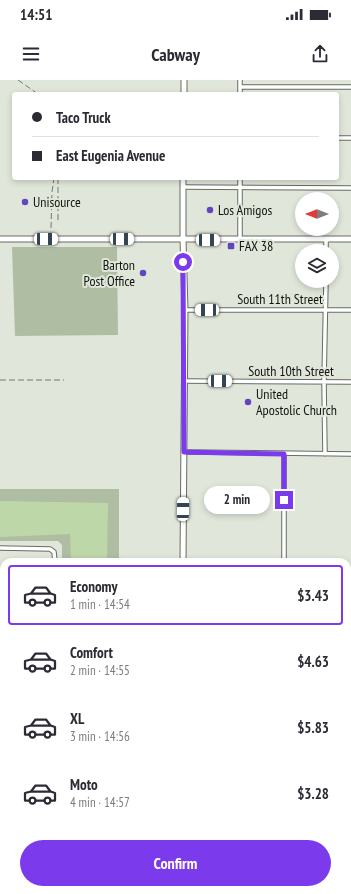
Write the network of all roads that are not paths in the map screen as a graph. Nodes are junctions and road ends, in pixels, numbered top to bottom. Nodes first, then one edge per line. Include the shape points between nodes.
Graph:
1 (184, 80) edge
2 (240, 80) edge
3 (240, 86) junction
4 (351, 87) edge
5 (184, 92) edge
6 (240, 92) edge
7 (339, 138) edge
8 (351, 138) edge
9 (183, 180) edge
10 (240, 180) edge
11 (183, 187) junction
12 (240, 188) junction
13 (351, 188) edge
14 (0, 239) edge
15 (183, 239) junction
16 (326, 239) junction
17 (351, 239) edge
18 (240, 240) junction
19 (326, 244) edge
20 (326, 288) edge
21 (185, 310) junction
22 (325, 310) junction
23 (351, 310) edge
24 (184, 381) junction
25 (324, 382) junction
26 (351, 382) edge
27 (184, 452) junction
28 (284, 454) junction
29 (325, 454) junction
30 (351, 454) edge
31 (0, 548) edge
32 (55, 558) edge
33 (183, 558) edge
34 (284, 558) edge

1 - 5 main road
2 - 3 street
3 - 4 street
3 - 6 street
7 - 8 street
9 - 11 main road
10 - 12 street
11 - 12 street
11 - 15 main road
12 - 13 street
12 - 18 street
14 - 15 main road
15 - 18 main road
15 - 21 main road
16 - 17 main road
16 - 18 main road
16 - 19 street
20 - 22 street
21 - 22 street, South 11th Street
21 - 24 main road
22 - 23 street, South 11th Street
22 - 25 street
24 - 25 street, South 10th Street
24 - 27 main road
25 - 26 street, South 10th Street
25 - 29 street
27 - 28 street
27 - 33 main road
28 - 29 street
28 - 34 street
29 - 30 street
31 - 32 street via 50,549 54,552

